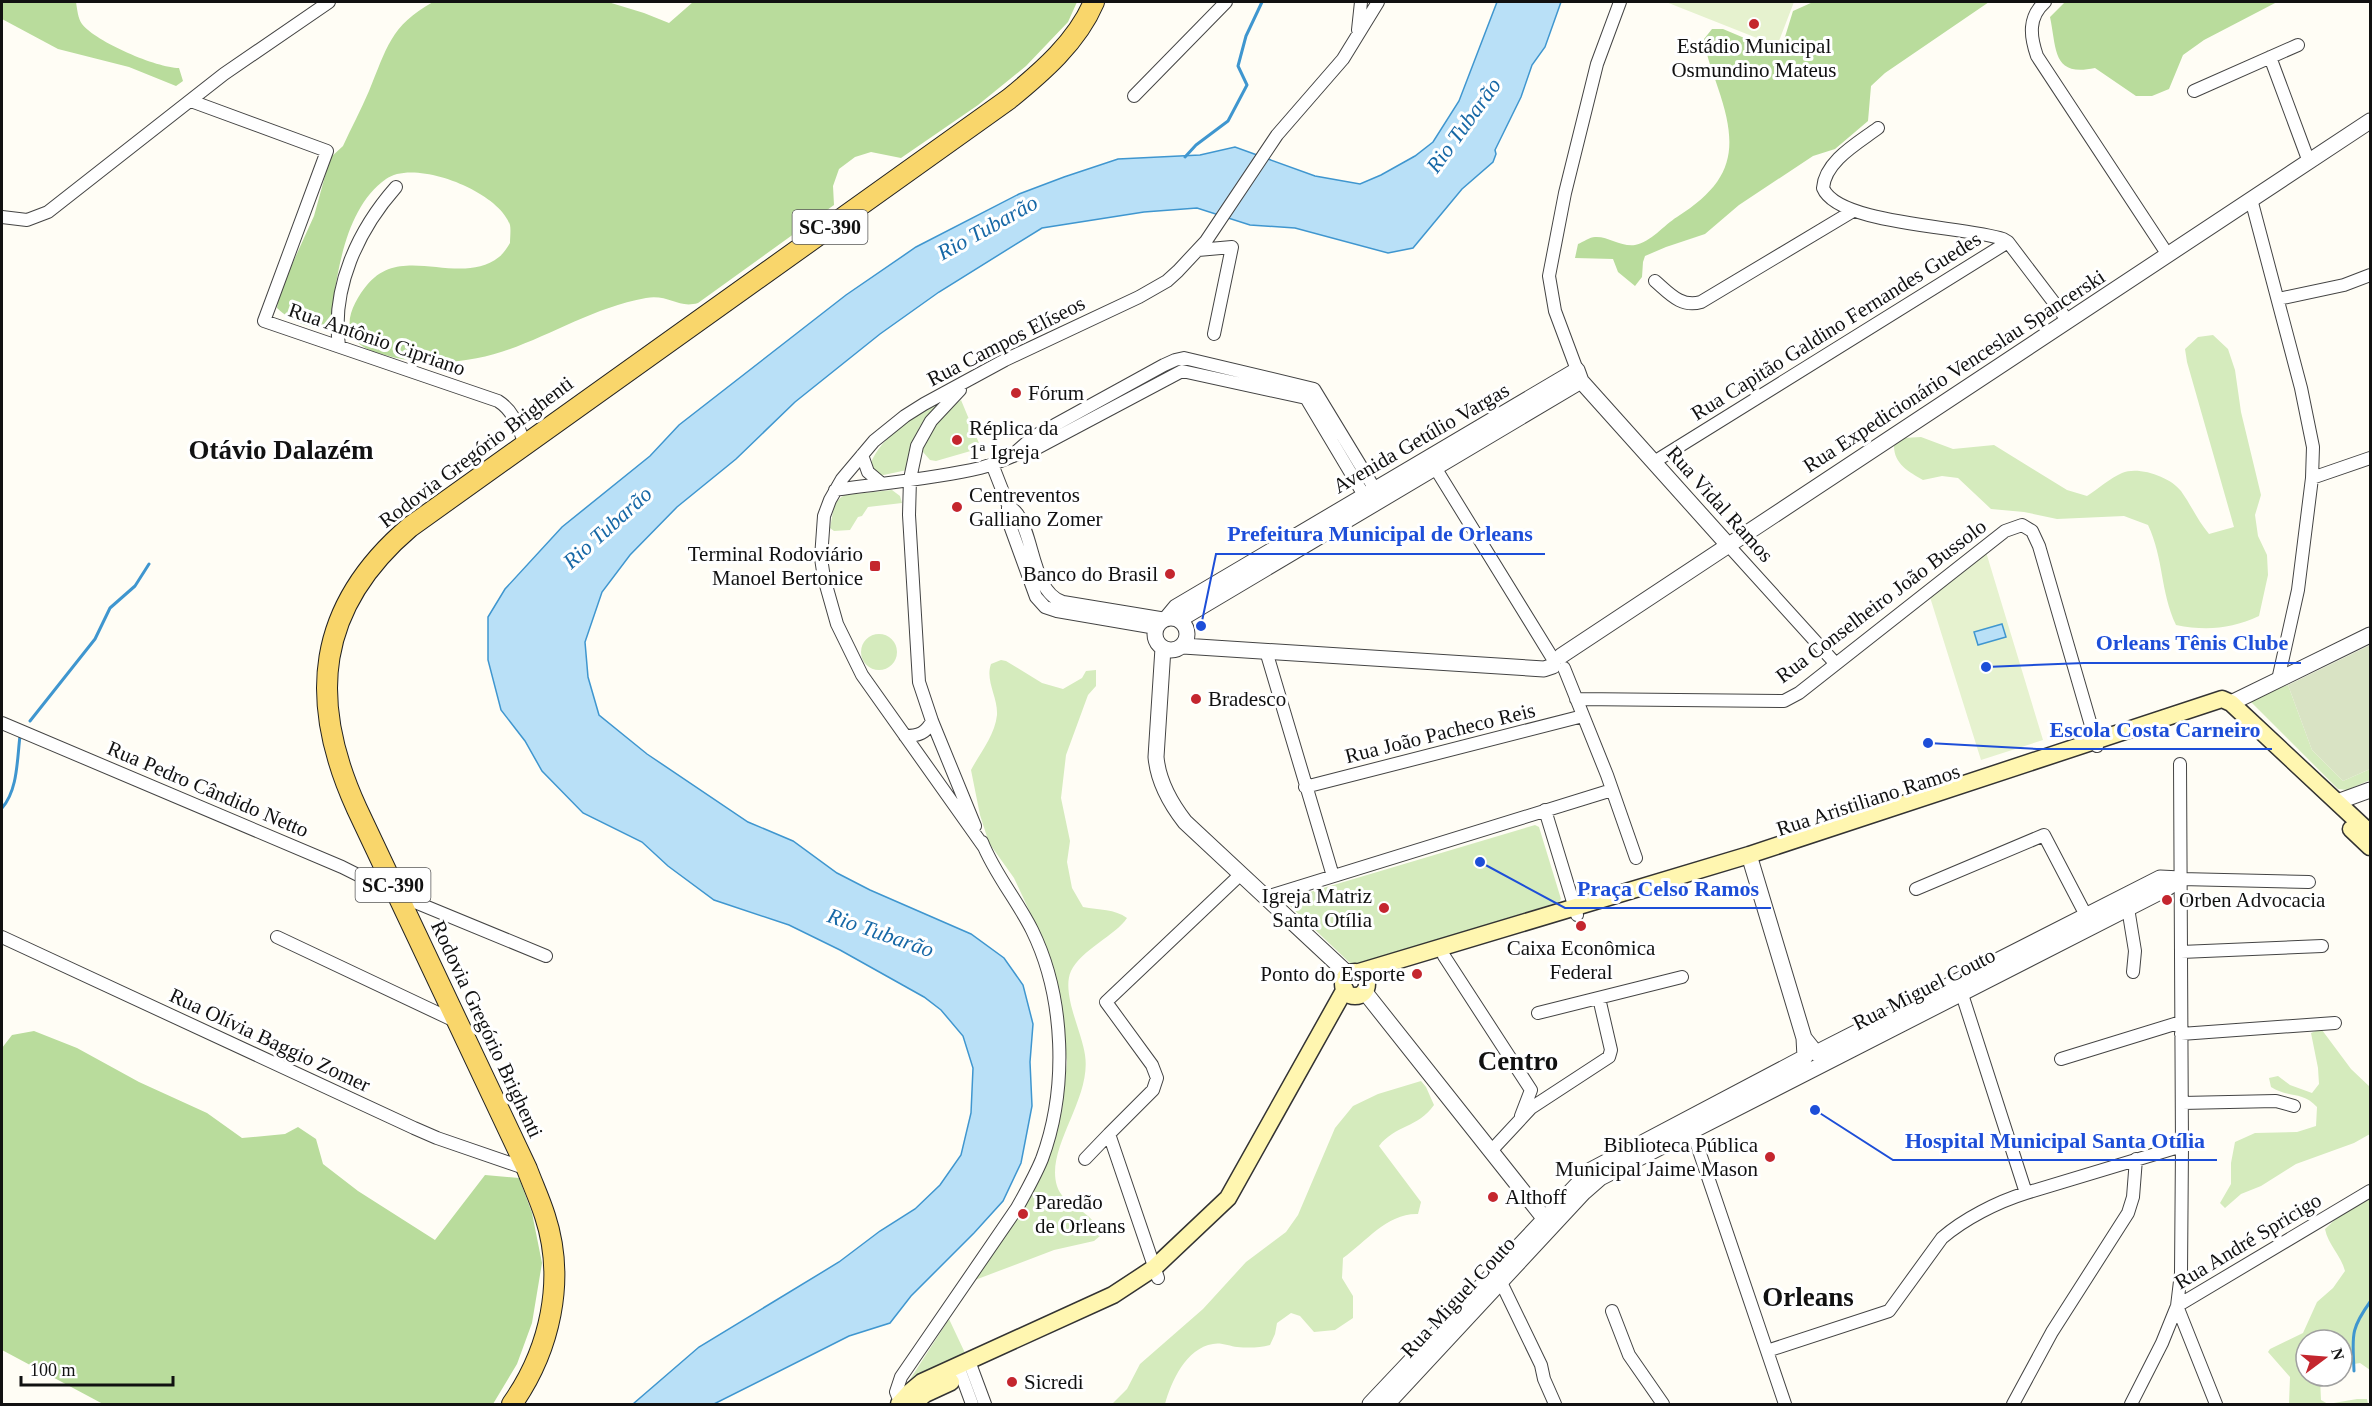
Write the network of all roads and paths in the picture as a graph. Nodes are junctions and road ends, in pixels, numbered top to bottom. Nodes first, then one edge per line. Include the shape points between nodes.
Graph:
1 (329, 2) edge
2 (1094, 2) edge
3 (1226, 2) edge
4 (1360, 2) edge
5 (1378, 2) edge
6 (1620, 2) edge
7 (2044, 2) edge
8 (1356, 39) junction
9 (2298, 45) dead end
10 (2270, 57) junction
11 (2194, 91) dead end
12 (1134, 96) dead end
13 (191, 100) junction
14 (2370, 121) edge
15 (1878, 128) dead end
16 (2309, 162) junction
17 (396, 187) dead end
18 (2251, 199) junction
19 (1852, 211) junction
20 (2, 218) edge
21 (2008, 242) junction
22 (1202, 246) junction
23 (2168, 255) junction
24 (2370, 275) edge
25 (1656, 280) dead end
26 (2278, 299) junction
27 (2068, 321) junction
28 (1214, 334) dead end
29 (339, 346) junction
30 (1579, 376) junction
31 (969, 381) junction
32 (525, 444) junction
33 (862, 455) junction
34 (2370, 458) edge
35 (1654, 462) junction
36 (1432, 463) junction
37 (992, 464) junction
38 (2312, 478) junction
39 (910, 479) junction
40 (881, 483) junction
41 (835, 490) junction
42 (1373, 498) junction
43 (1729, 546) junction
44 (1167, 622) junction
45 (2370, 634) edge
46 (1182, 646) junction
47 (1163, 648) junction
48 (1266, 651) junction
49 (1558, 662) junction
50 (1834, 663) junction
51 (2278, 680) junction
52 (1576, 699) junction
53 (2225, 706) junction
54 (1584, 716) junction
55 (932, 721) junction
56 (2, 723) edge
57 (905, 736) junction
58 (2096, 745) junction
59 (2180, 764) dead end
60 (1305, 786) junction
61 (1612, 789) junction
62 (2370, 790) edge
63 (2332, 805) junction
64 (1545, 810) junction
65 (2370, 833) edge
66 (984, 847) junction
67 (2370, 847) edge
68 (1636, 858) dead end
69 (1750, 858) junction
70 (1241, 874) junction
71 (1333, 876) junction
72 (2181, 879) junction
73 (2309, 882) dead end
74 (1916, 889) dead end
75 (398, 895) junction
76 (1266, 897) junction
77 (2128, 908) junction
78 (1576, 911) junction
79 (2089, 921) junction
80 (2, 937) edge
81 (277, 937) dead end
82 (2322, 946) dead end
83 (2181, 952) junction
84 (546, 956) dead end
85 (1444, 956) junction
86 (2133, 972) dead end
87 (1682, 977) dead end
88 (1356, 984) junction
89 (1960, 987) junction
90 (1599, 998) junction
91 (1538, 1013) dead end
92 (457, 1022) junction
93 (2336, 1023) dead end
94 (2181, 1028) junction
95 (1813, 1059) junction
96 (2061, 1059) dead end
97 (2182, 1102) junction
98 (2294, 1106) dead end
99 (1520, 1118) junction
100 (1692, 1130) junction
101 (1109, 1134) junction
102 (2182, 1146) junction
103 (1491, 1151) junction
104 (1085, 1159) dead end
105 (2136, 1159) junction
106 (1607, 1167) junction
107 (527, 1169) junction
108 (2370, 1191) edge
109 (2026, 1193) junction
110 (1548, 1222) junction
111 (1156, 1273) junction
112 (1498, 1276) junction
113 (2177, 1306) junction
114 (1612, 1311) dead end
115 (1767, 1351) junction
116 (1541, 1365) junction
117 (965, 1369) junction
118 (512, 1404) edge
119 (904, 1404) edge
120 (972, 1404) edge
121 (985, 1404) edge
122 (1370, 1404) edge
123 (1387, 1404) edge
124 (1556, 1404) edge
125 (1563, 1404) edge
126 (1663, 1404) edge
127 (1785, 1404) edge
128 (2013, 1404) edge
129 (2131, 1404) edge
130 (2216, 1404) edge

1 - 13 street
2 - 32 main road, Rodovia Gregório Brighenti / SC-390 via 1062,50 1009,99
3 - 12 street
4 - 8 street
5 - 8 street, Rua Campos Elíseos
6 - 30 street via 1597,64 1569,176 1550,276 1555,311
7 - 23 street via 2036,9 2032,21 2037,56
8 - 22 street, Rua Campos Elíseos via 1332,74 1277,135
9 - 10 street
10 - 11 street
10 - 16 street
13 - 20 street via 39,218
13 - 29 street, Rua Antônio Cipriano via 327,151 264,321
14 - 16 street, Rua Expedicionário Venceslau Spancerski
15 - 19 street via 1833,165 1824,180 1823,188 1831,200
16 - 18 street, Rua Expedicionário Venceslau Spancerski
17 - 29 street via 348,262 336,321
18 - 23 street, Rua Expedicionário Venceslau Spancerski
18 - 26 street
19 - 21 street via 1996,236
19 - 25 street via 1701,302 1685,304
21 - 27 street
21 - 35 street, Rua Capitão Galdino Fernandes Guedes
22 - 28 street via 1232,247
22 - 31 street, Rua Campos Elíseos via 1179,271 1153,290
23 - 27 street, Rua Expedicionário Venceslau Spancerski
24 - 26 street via 2344,285
26 - 38 street via 2311,433
27 - 43 street, Rua Expedicionário Venceslau Spancerski
29 - 32 street, Rua Antônio Cipriano via 498,400 513,415
30 - 35 street, Rua Vidal Ramos
30 - 36 street, Avenida Getúlio Vargas
31 - 33 street, Rua Campos Elíseos via 905,416
31 - 39 street via 940,409 922,435
32 - 75 main road, Rodovia Gregório Brighenti / SC-390 via 394,541 354,590 336,630 327,674 330,735 342,776
33 - 40 street via 868,472
33 - 41 street, Rua Campos Elíseos
34 - 38 street
35 - 43 street, Rua Vidal Ramos
36 - 42 street, Avenida Getúlio Vargas
36 - 49 street
37 - 39 street
37 - 42 street via 1014,454 1033,437 1061,428 1167,370 1179,358 1207,370 1279,386 1314,389 1328,423
37 - 44 street via 1035,592 1057,611
38 - 51 street via 2294,615
39 - 40 street
39 - 55 street via 918,672
40 - 41 street
41 - 57 street, Rua Campos Elíseos via 824,516 821,558 829,600 854,662
42 - 44 street, Avenida Getúlio Vargas
43 - 49 street, Rua Expedicionário Venceslau Spancerski
43 - 50 street, Rua Vidal Ramos
44 - 46 street via 1186,627 1186,642
44 - 47 street via 1155,637
45 - 51 street
46 - 47 street via 1173,650
46 - 48 street, Rua Expedicionário Venceslau Spancerski
47 - 70 street via 1156,757 1159,774 1185,822
48 - 49 street, Rua Expedicionário Venceslau Spancerski via 1544,669
48 - 60 street
49 - 52 street
50 - 52 street, Rua Conselheiro João Bussolo via 1792,697 1776,702
50 - 58 street, Rua Conselheiro João Bussolo via 2005,531 2017,525 2027,526 2039,546
51 - 53 street
52 - 54 street
53 - 58 main road, Rua Aristiliano Ramos
53 - 63 main road
54 - 60 street, Rua João Pacheco Reis
54 - 61 street
55 - 57 street via 921,734
55 - 66 street
56 - 75 street, Rua Pedro Cândido Netto via 342,867
57 - 66 street
58 - 69 main road, Rua Aristiliano Ramos
59 - 72 street
60 - 71 street
61 - 64 street
61 - 68 street
62 - 63 street
63 - 65 main road
63 - 67 main road
64 - 71 street
64 - 78 street
66 - 119 street via 1032,929 1052,990 1058,1062 1054,1112 1042,1159 1030,1186 901,1377 896,1392
69 - 78 main road, Rua Aristiliano Ramos
69 - 95 street
70 - 76 street
70 - 101 street via 1106,1002 1157,1077 1153,1090
71 - 76 street
72 - 73 street
72 - 77 street, Rua Miguel Couto
72 - 79 street, Rua Miguel Couto via 2160,878
72 - 83 street
74 - 79 street via 2044,836
75 - 84 street, Rua Pedro Cândido Netto
75 - 92 main road, Rodovia Gregório Brighenti / SC-390
76 - 88 street
77 - 79 street, Rua Miguel Couto
77 - 86 street via 2135,951
78 - 85 main road, Rua Aristiliano Ramos
78 - 88 main road, Rua Aristiliano Ramos
79 - 89 street, Rua Miguel Couto
80 - 107 street, Rua Olívia Baggio Zomer via 437,1138
81 - 92 street
82 - 83 street
83 - 94 street
85 - 88 main road, Rua Aristiliano Ramos
85 - 99 street via 1531,1090
87 - 90 street
88 - 103 street
88 - 111 main road via 1269,1136 1228,1198
89 - 95 street, Rua Miguel Couto
89 - 109 street
90 - 91 street
90 - 99 street via 1611,1055
92 - 107 main road, Rodovia Gregório Brighenti / SC-390
93 - 94 street
94 - 96 street
94 - 97 street
95 - 100 street, Rua Miguel Couto
95 - 106 street, Rua Miguel Couto
97 - 98 street via 2276,1101
97 - 102 street
99 - 103 street
100 - 106 street, Rua Miguel Couto
100 - 115 street
101 - 104 street
101 - 111 street
102 - 105 street
102 - 113 street
103 - 110 street
105 - 109 street
105 - 128 street via 2128,1213 2052,1332
106 - 110 street, Rua Miguel Couto
107 - 118 main road, Rodovia Gregório Brighenti / SC-390 via 546,1218 555,1279 544,1339
108 - 113 street, Rua André Spricigo
109 - 115 street via 1948,1234 1889,1311
110 - 112 street, Rua Miguel Couto
111 - 117 main road
112 - 116 street
112 - 122 street, Rua Miguel Couto
112 - 123 street, Rua Miguel Couto
113 - 129 street, Rua André Spricigo
113 - 130 street
114 - 126 street via 1629,1355
115 - 127 street
116 - 124 street
116 - 125 street
117 - 119 main road via 916,1386
117 - 120 street
117 - 121 street

